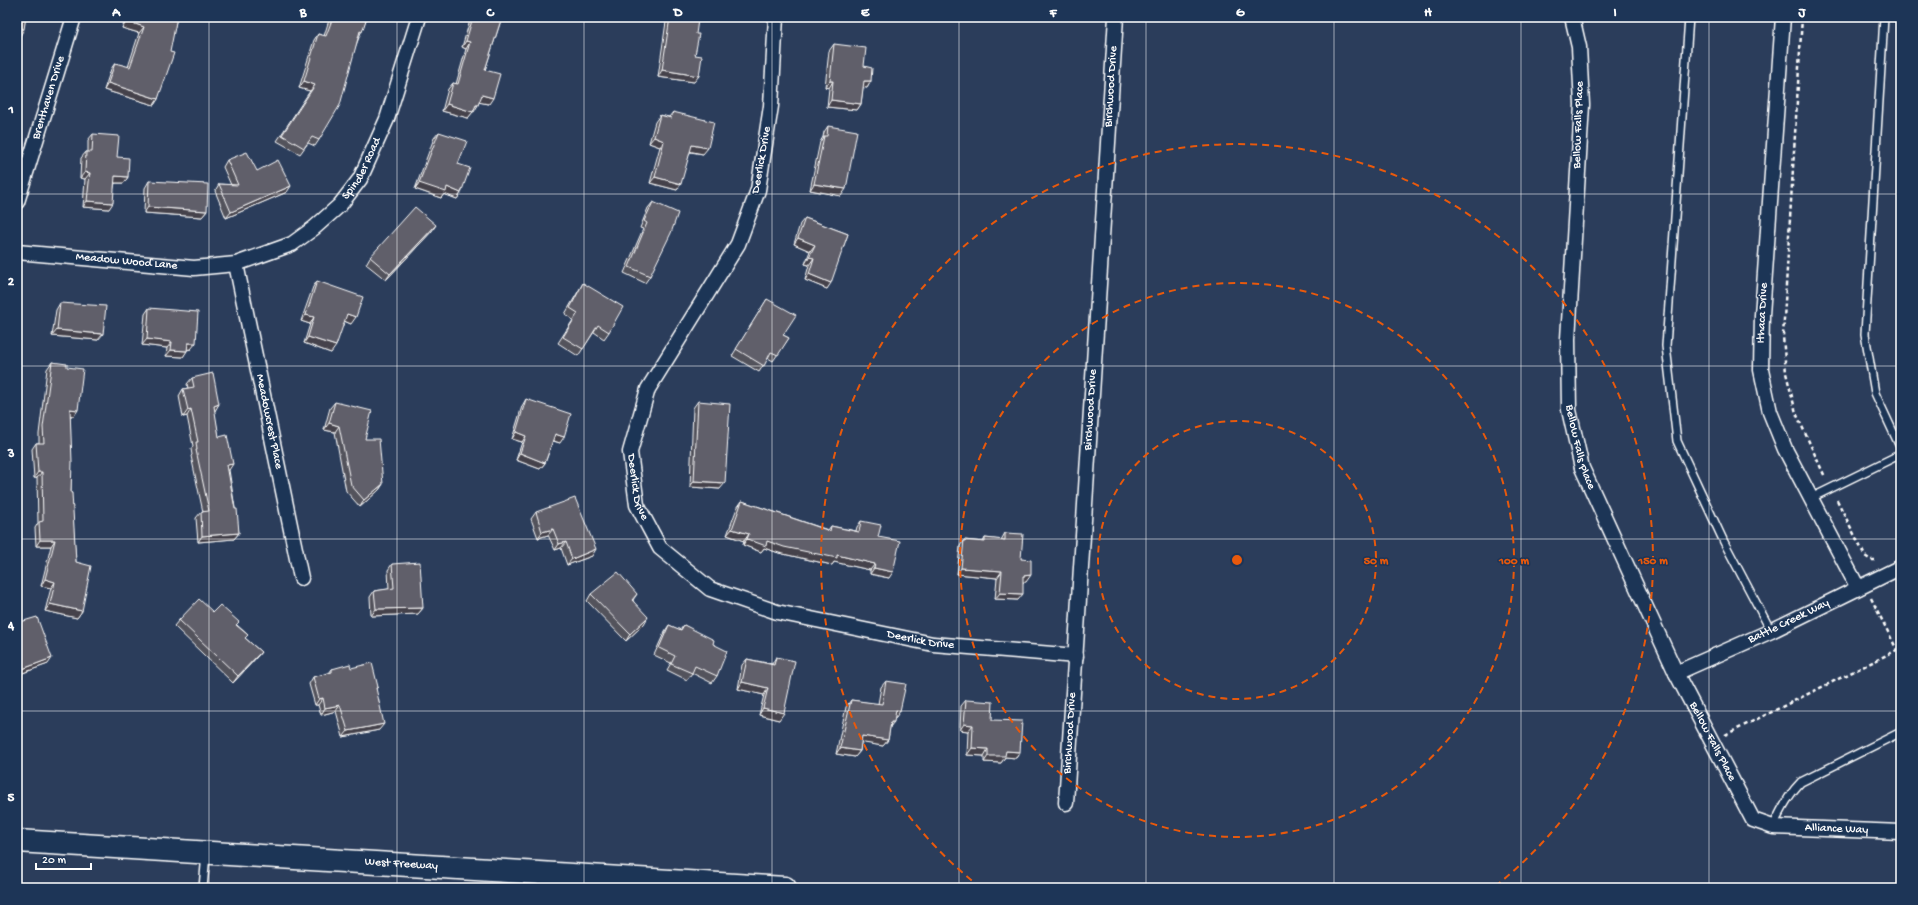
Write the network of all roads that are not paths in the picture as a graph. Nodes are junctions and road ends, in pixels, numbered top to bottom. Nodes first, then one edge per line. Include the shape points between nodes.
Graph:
1 (74, 17) edge
2 (419, 17) edge
3 (776, 17) edge
4 (1116, 17) edge
5 (1572, 17) edge
6 (1688, 17) edge
7 (1783, 17) edge
8 (1884, 17) edge
9 (17, 202) edge
10 (17, 252) edge
11 (236, 264) junction
12 (1901, 449) edge
13 (1901, 454) edge
14 (1811, 498) junction
15 (1901, 567) edge
16 (301, 578) dead end
17 (1864, 591) junction
18 (1771, 631) junction
19 (1076, 656) junction
20 (1676, 673) junction
21 (1901, 732) edge
22 (1066, 804) dead end
23 (1772, 827) junction
24 (1901, 832) edge
25 (17, 841) edge
26 (206, 853) junction
27 (203, 888) edge
28 (785, 888) edge

1 - 9 street, Brenthaven Drive
2 - 11 street, Spindler Road via 388,119 360,179 340,205 292,244
3 - 19 street, Deerlick Drive via 771,106 758,190 738,244 648,389 630,452 637,505 660,548 710,589 777,612 933,644
4 - 19 street, Birchwood Drive
5 - 20 street, Bellow Falls Place via 1579,47 1582,105 1568,339 1569,410 1582,468
6 - 18 lane via 1666,346 1677,441 1724,542
7 - 14 street, Ithaca Drive via 1762,315 1761,370 1770,412 1785,449
8 - 12 lane via 1865,334 1875,393
10 - 11 street, Meadow Wood Lane via 194,268
11 - 16 street, Meadowcrest Place
13 - 14 lane
14 - 17 street, Ithaca Drive
15 - 17 street, Battle Creek Way
17 - 18 street, Battle Creek Way
18 - 20 street, Battle Creek Way
19 - 22 street, Birchwood Drive
20 - 23 street, Bellow Falls Place via 1753,820
21 - 23 lane via 1801,782 1780,810
23 - 24 street, Alliance Way
25 - 26 highway, West Freeway
26 - 27 lane
26 - 28 highway, West Freeway

